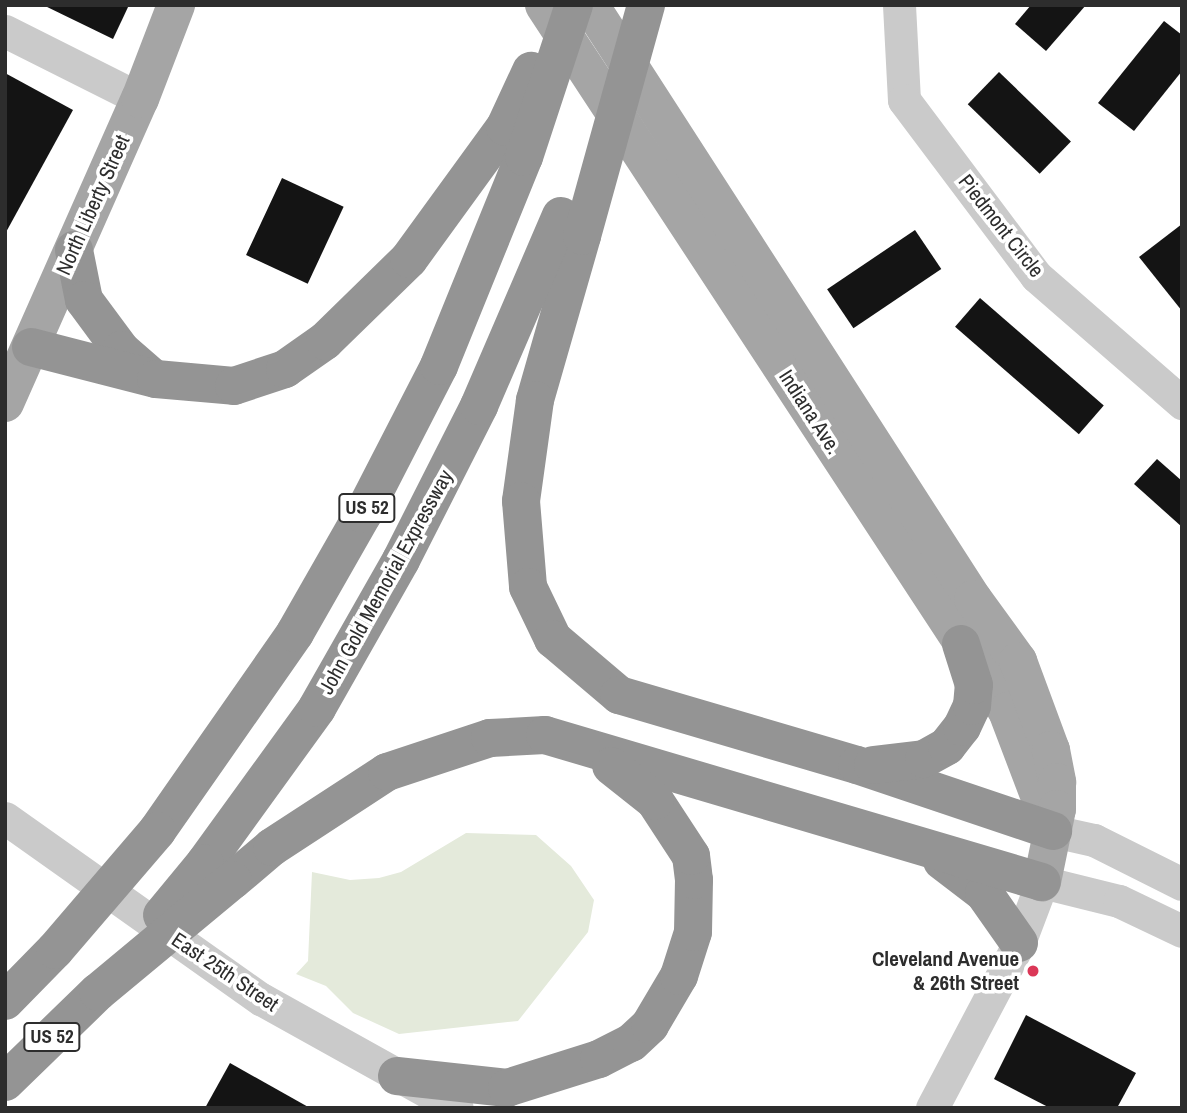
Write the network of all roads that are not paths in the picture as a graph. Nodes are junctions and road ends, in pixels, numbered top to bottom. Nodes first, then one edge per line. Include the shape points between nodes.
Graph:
1 (176, 5) edge
2 (544, 5) edge
3 (561, 5) edge
4 (574, 5) edge
5 (590, 5) edge
6 (645, 5) edge
7 (899, 5) edge
8 (5, 31) edge
9 (140, 99) junction
10 (514, 142) junction
11 (572, 226) junction
12 (74, 250) junction
13 (31, 347) junction
14 (156, 379) junction
15 (5, 402) edge
16 (1182, 403) edge
17 (961, 644) junction
18 (593, 751) junction
19 (857, 765) junction
20 (5, 818) edge
21 (1053, 831) junction
22 (899, 841) junction
23 (219, 872) junction
24 (1042, 882) junction
25 (1182, 884) edge
26 (1182, 931) edge
27 (1019, 943) junction
28 (5, 1001) edge
29 (397, 1076) junction
30 (5, 1082) edge
31 (457, 1108) edge
32 (932, 1108) edge

1 - 9 main road, North Liberty Street
2 - 17 main road, Indiana Ave.
3 - 10 highway, bridge
4 - 10 highway, US 52, bridge
5 - 21 main road, Indiana Ave. via 973,599 1018,661 1051,750 1057,782
6 - 11 highway, bridge
7 - 16 street, Piedmont Circle via 904,100 1036,276
8 - 9 street
9 - 12 main road, North Liberty Street
10 - 14 highway via 409,259 325,341 285,369 234,386
10 - 28 highway, US 52, bridge via 439,366 295,633 157,831
11 - 19 highway via 535,400 521,500 521,544 538,615 573,660 619,695
11 - 23 highway, John Gold Memorial Expressway / US 52 via 401,560
12 - 13 main road, North Liberty Street
12 - 14 highway via 84,300 121,350
13 - 14 highway
13 - 15 main road, North Liberty Street
17 - 19 highway via 971,669 972,706 947,746 903,763
17 - 21 main road, Indiana Ave. via 1007,711
18 - 22 highway
18 - 23 highway via 545,735 490,738 449,748 387,772 272,847
18 - 29 highway via 655,801 691,856 693,932 679,976 650,1025 631,1043 598,1059 507,1088
19 - 21 highway
20 - 29 street, East 25th Street via 261,999
21 - 24 main road, Indiana Ave.
21 - 25 street via 1094,840
22 - 24 highway
22 - 27 highway via 950,865 984,892
23 - 30 highway, US 52, bridge
24 - 26 street via 1119,901
24 - 27 street
27 - 32 street
29 - 31 street, East 25th Street

